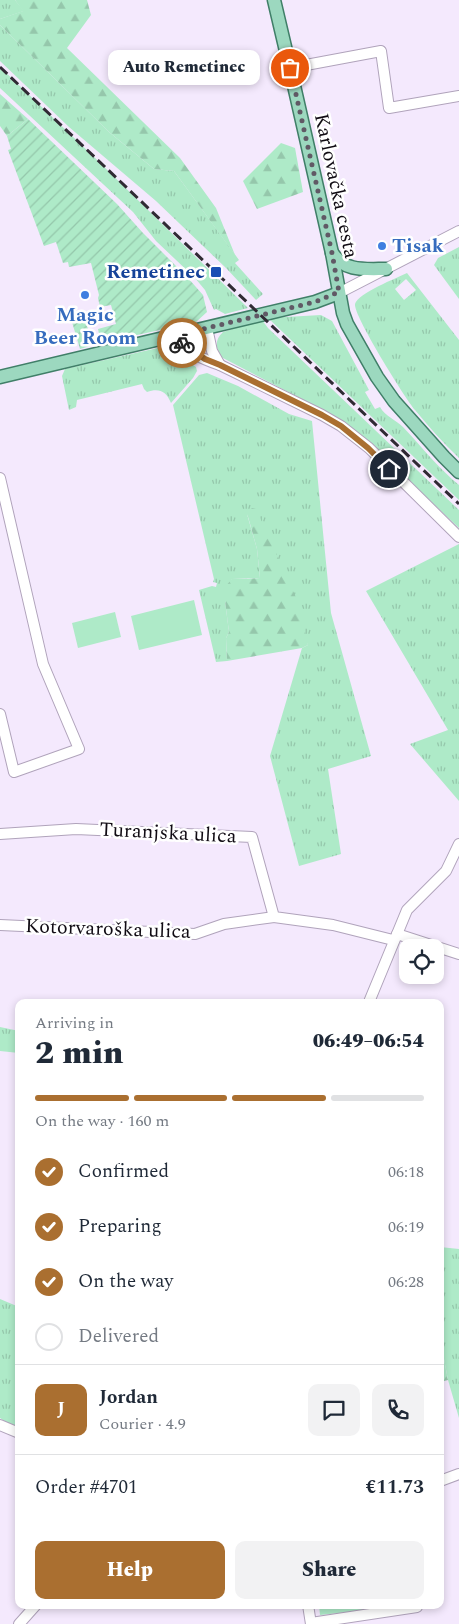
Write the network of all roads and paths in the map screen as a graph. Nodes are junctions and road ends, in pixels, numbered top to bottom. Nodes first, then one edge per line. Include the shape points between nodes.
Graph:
1 (274, 0) edge
2 (290, 68) junction
3 (459, 96) edge
4 (459, 231) edge
5 (332, 253) junction
6 (386, 269) junction
7 (339, 292) junction
8 (207, 328) junction
9 (178, 335) junction
10 (220, 365) junction
11 (0, 377) edge
12 (459, 472) edge
13 (0, 478) edge
14 (459, 537) edge
15 (0, 714) edge
16 (0, 834) edge
17 (459, 844) edge
18 (274, 918) junction
19 (0, 925) edge
20 (395, 937) junction
21 (459, 954) edge
22 (370, 999) edge
23 (0, 1425) edge
24 (15, 1431) edge
25 (459, 1474) edge
26 (444, 1480) edge
27 (32, 1609) edge
28 (309, 1609) edge
29 (410, 1609) edge
30 (311, 1623) edge
31 (19, 1624) edge

1 - 2 main road, Karlovačka cesta
2 - 3 street via 381,51 390,108
2 - 5 main road, Karlovačka cesta
4 - 6 street
5 - 6 main road via 349,267
5 - 7 main road, Karlovačka cesta
6 - 7 street
7 - 8 main road via 320,301
7 - 12 main road, Karlovačka cesta via 346,324 386,389
8 - 9 main road
8 - 10 street via 212,351
9 - 10 street via 182,344
9 - 11 main road
10 - 14 street via 341,426
13 - 15 street via 43,664 78,749 14,772
16 - 18 street, Turanjska ulica via 76,829 252,837
17 - 20 street via 446,871 407,910
18 - 19 street, Kotorvaroška ulica via 224,924 195,934
18 - 20 street
20 - 21 street
20 - 22 street
23 - 24 street
25 - 26 street
27 - 31 street
28 - 30 street
29 - 30 street

